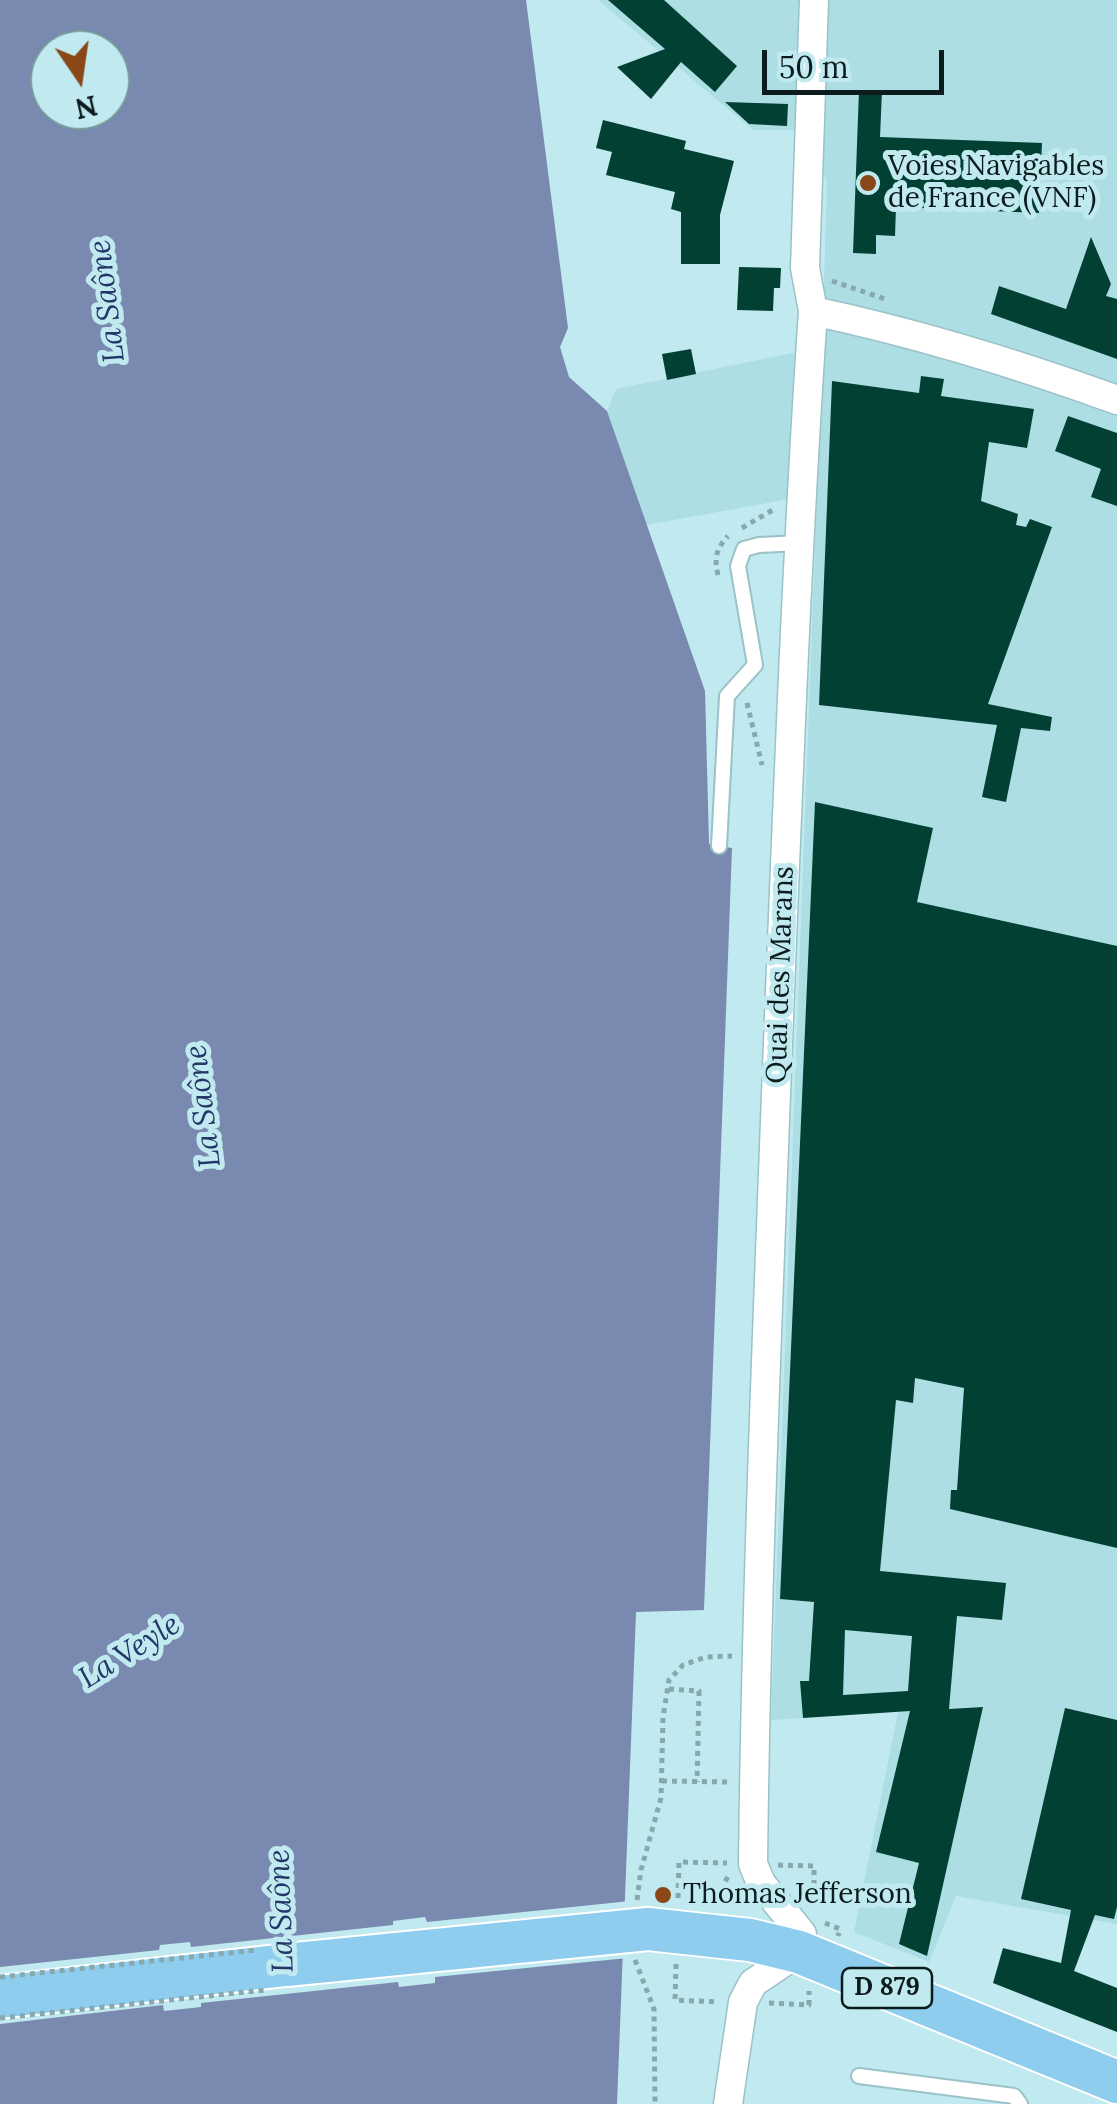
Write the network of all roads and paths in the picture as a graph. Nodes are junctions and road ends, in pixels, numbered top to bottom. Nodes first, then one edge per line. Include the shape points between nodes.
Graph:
1 (814, 0) edge
2 (813, 311) junction
3 (1117, 400) edge
4 (801, 543) junction
5 (719, 846) dead end
6 (742, 1656) dead end
7 (668, 1689) junction
8 (662, 1781) junction
9 (697, 1782) junction
10 (754, 1783) junction
11 (696, 1905) dead end
12 (654, 1929) junction
13 (801, 1943) junction
14 (0, 1997) edge
15 (728, 2002) dead end
16 (1117, 2061) edge
17 (859, 2076) dead end
18 (1117, 2082) edge
19 (655, 2104) edge
20 (728, 2104) edge
21 (1020, 2104) edge

1 - 2 street, Quai des Marans via 806,268
2 - 3 street
2 - 4 street, Quai des Marans
4 - 5 lane via 744,550 738,566 755,665 727,696
4 - 10 street, Quai des Marans
6 - 7 path via 683,1665
7 - 8 path
7 - 9 path via 699,1691
8 - 9 path
8 - 12 path via 640,1870
9 - 10 path
10 - 13 street, Quai des Marans via 754,1864
11 - 12 path via 720,1892 732,1864 679,1862
12 - 13 main road, D 879 via 694,1922 770,1926
12 - 14 main road, D 879, bridge
12 - 15 path via 675,2000
12 - 19 path via 638,1973 654,2009
13 - 16 main road, D 879
13 - 18 main road, D 879
13 - 20 street via 753,1983 742,2002
17 - 21 lane via 1014,2096

